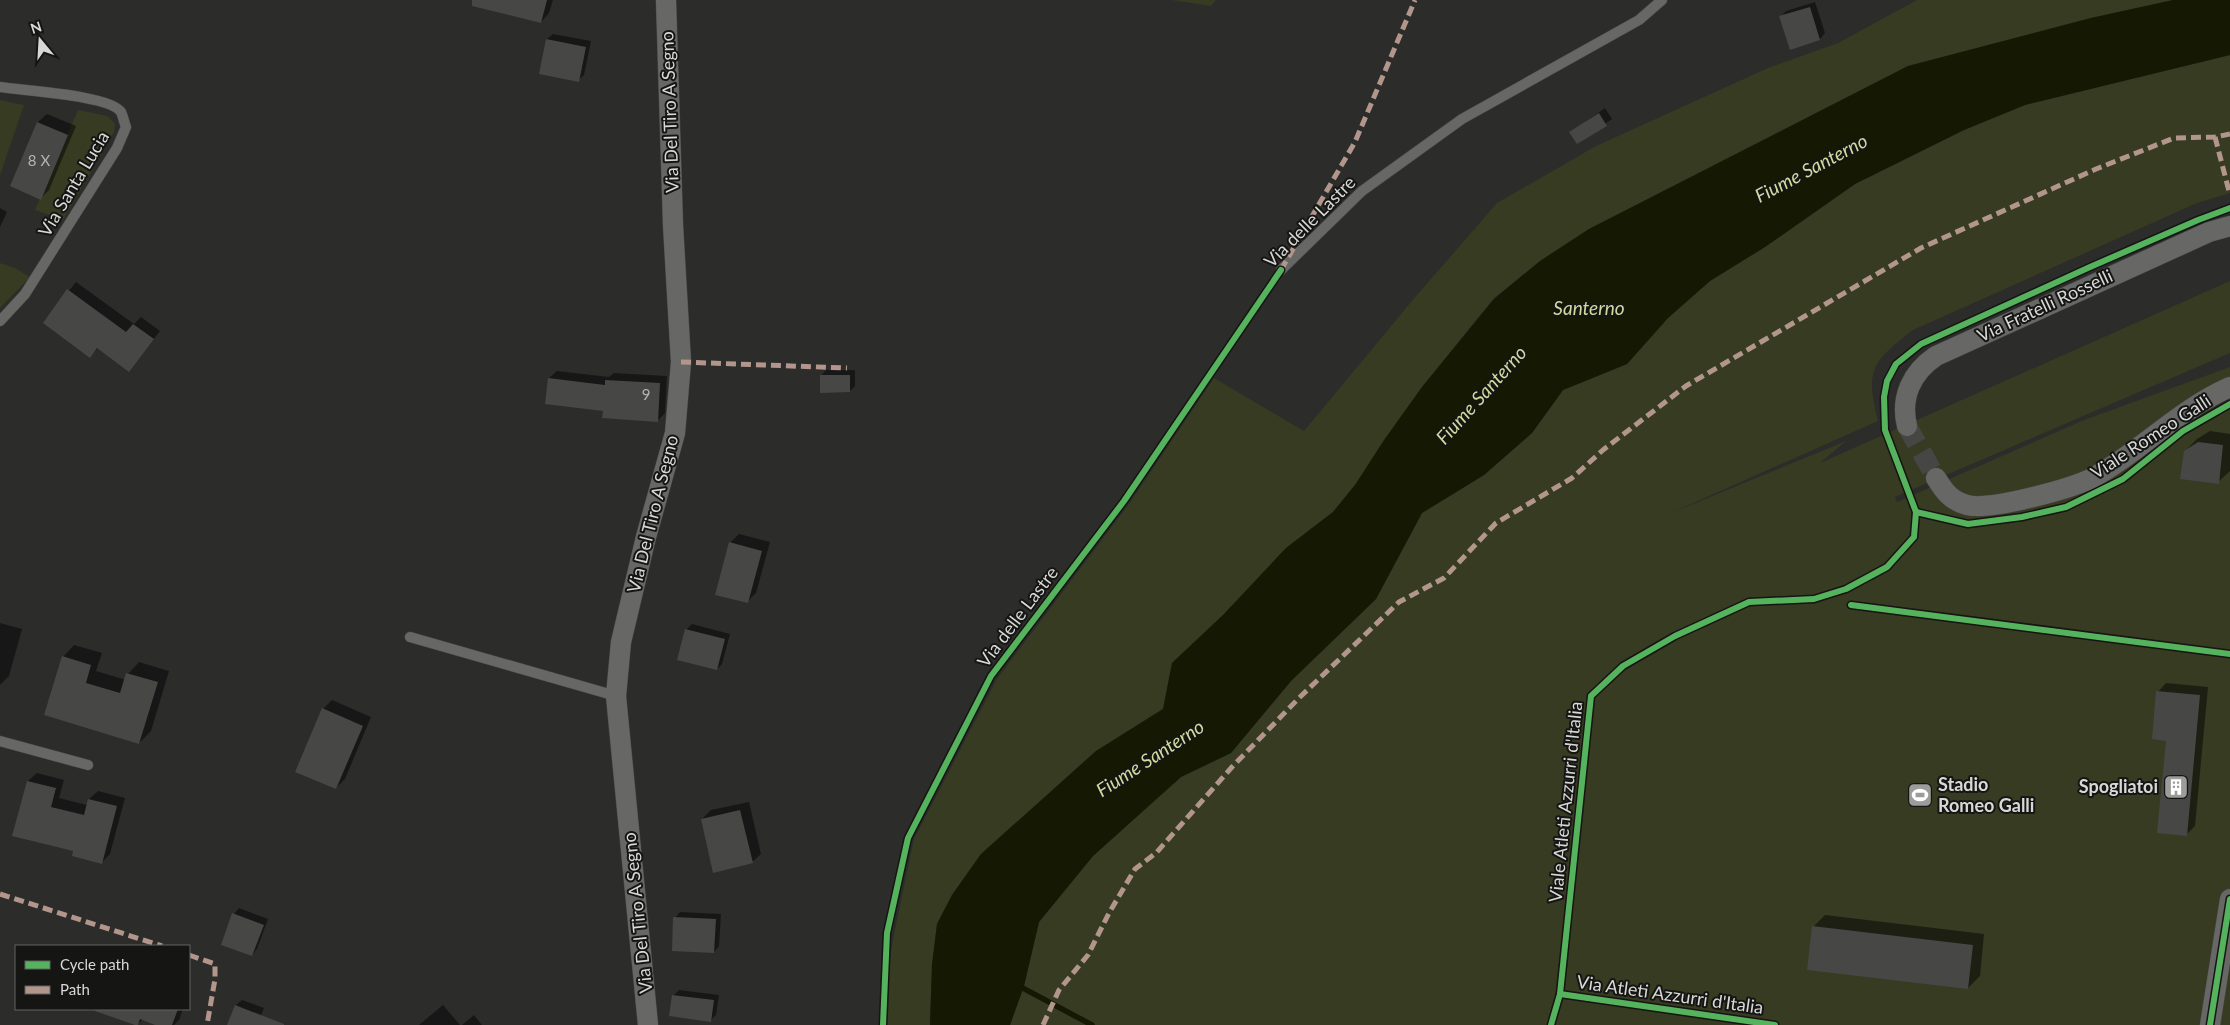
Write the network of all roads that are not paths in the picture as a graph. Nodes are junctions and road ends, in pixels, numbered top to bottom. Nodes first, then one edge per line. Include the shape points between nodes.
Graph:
1 (666, 0) edge
2 (1662, 0) edge
3 (0, 87) edge
4 (2230, 226) edge
5 (1281, 270) dead end
6 (0, 321) edge
7 (2230, 388) edge
8 (1907, 426) tunnel mouth
9 (1936, 478) tunnel mouth
10 (410, 637) dead end
11 (616, 696) junction
12 (0, 741) edge
13 (88, 765) dead end
14 (2230, 899) edge
15 (2228, 931) edge
16 (648, 1025) edge
17 (2210, 1025) edge

1 - 11 street, Via Del Tiro A Segno via 673,225 682,362 675,433 621,642
2 - 5 lane, Via delle Lastre via 1639,20 1462,120 1362,191
3 - 6 lane, Via Santa Lucia via 91,98 111,104 121,112 126,127 117,148 25,294
4 - 8 street, Via Fratelli Rosselli via 2200,236 1936,356 1920,369 1908,387 1903,410
7 - 9 street, Viale Romeo Galli via 2184,412 2109,468 2064,488 1976,506 1946,494
10 - 11 lane
11 - 16 street, Via Del Tiro A Segno
12 - 13 lane
14 - 15 street
15 - 17 street

